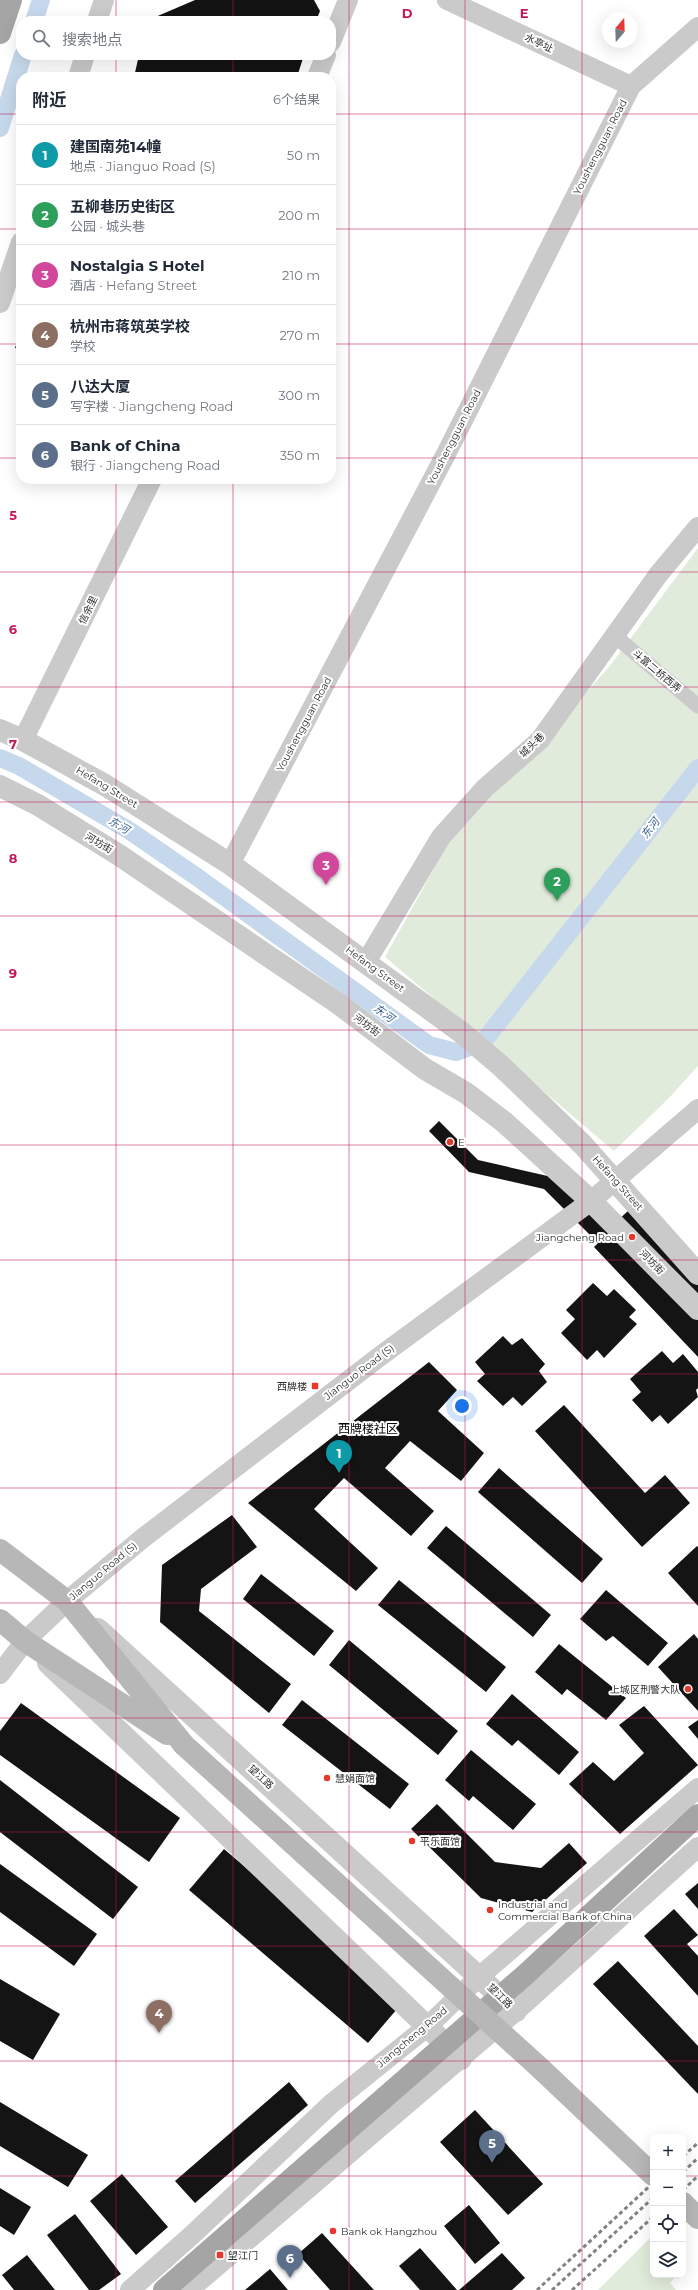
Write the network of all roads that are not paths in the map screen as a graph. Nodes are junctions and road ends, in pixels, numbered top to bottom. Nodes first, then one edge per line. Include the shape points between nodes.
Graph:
1 (11, 0) edge
2 (104, 0) edge
3 (348, 0) edge
4 (447, 0) edge
5 (99, 16) edge
6 (698, 27) edge
7 (336, 30) edge
8 (0, 33) edge
9 (83, 60) edge
10 (324, 60) edge
11 (80, 72) edge
12 (318, 72) edge
13 (631, 86) junction
14 (16, 257) edge
15 (0, 304) edge
16 (150, 484) edge
17 (698, 527) edge
18 (615, 636) junction
19 (698, 706) edge
20 (0, 730) edge
21 (23, 740) junction
22 (0, 786) edge
23 (230, 864) junction
24 (366, 962) junction
25 (698, 1109) edge
26 (615, 1180) junction
27 (591, 1201) junction
28 (698, 1274) edge
29 (698, 1309) edge
30 (0, 1550) edge
31 (67, 1601) junction
32 (0, 1620) edge
33 (25, 1641) junction
34 (0, 1674) edge
35 (184, 1745) junction
36 (698, 1788) edge
37 (698, 1815) edge
38 (698, 1847) edge
39 (480, 1976) junction
40 (501, 1996) junction
41 (516, 2011) junction
42 (428, 2026) junction
43 (454, 2051) junction
44 (650, 2172) edge
45 (686, 2206) edge
46 (698, 2218) edge
47 (130, 2290) edge
48 (164, 2290) edge
49 (189, 2290) edge

1 - 8 main road
2 - 5 street
3 - 7 street
4 - 13 street, 水亭址
6 - 13 street, Youshengguan Road
9 - 11 street
10 - 12 street
13 - 23 street, Youshengguan Road via 446,454
14 - 15 street
16 - 21 street, 信余里
17 - 18 street, 城头巷 via 658,575
18 - 19 street, 斗富二桥西弄
18 - 24 street, 城头巷 via 540,740 485,788 441,837
20 - 21 street, Hefang Street
21 - 23 street, Hefang Street via 105,785
22 - 27 street, 河坊街 via 38,805 119,855 339,1004 425,1069 466,1093 504,1122
23 - 24 street, Hefang Street
24 - 26 street, Hefang Street via 468,1037 583,1145
25 - 26 street, Jianguo Road (S)
26 - 27 street, Jianguo Road (S)
26 - 28 street, Hefang Street
27 - 29 street, 河坊街
27 - 31 street, Jianguo Road (S) via 373,1361 143,1538
30 - 31 main road, 望江路
31 - 33 street, Jianguo Road (S)
31 - 35 main road
31 - 39 street, 望江路
32 - 33 main road
33 - 34 street, Jianguo Road (S)
33 - 35 main road
33 - 42 street
35 - 44 main road, bridge via 540,2068
36 - 39 street, Jiangcheng Road
37 - 40 main road
38 - 41 street
39 - 40 street, 望江路
39 - 42 street, Jiangcheng Road
40 - 41 street, 望江路
40 - 43 main road
41 - 43 street
42 - 43 street
42 - 47 street, Jiangcheng Road via 331,2104
43 - 48 main road
43 - 49 street
45 - 46 main road

